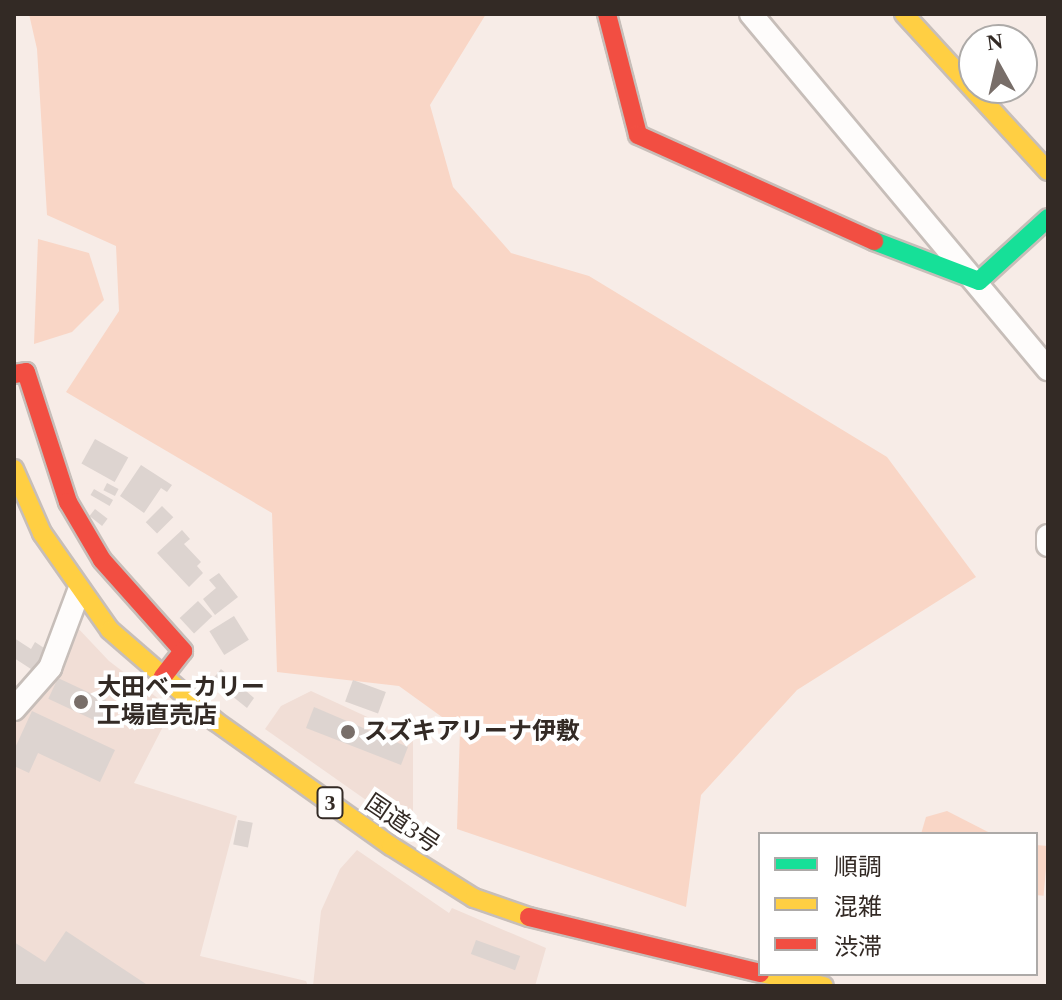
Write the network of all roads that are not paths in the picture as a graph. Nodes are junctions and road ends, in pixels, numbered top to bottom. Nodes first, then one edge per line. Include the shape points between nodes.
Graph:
1 (751, 14) edge
2 (904, 14) edge
3 (614, 17) edge
4 (1048, 171) edge
5 (1048, 218) edge
6 (979, 281) junction
7 (1048, 369) edge
8 (14, 374) edge
9 (15, 474) edge
10 (1048, 536) edge
11 (1048, 545) edge
12 (79, 591) junction
13 (163, 677) junction
14 (14, 709) edge
15 (758, 972) edge
16 (787, 982) edge
17 (824, 986) edge

1 - 6 street
2 - 4 main road
3 - 6 main road via 638,135 948,273
5 - 6 main road
6 - 7 street
8 - 13 main road via 26,372 68,502 102,560 183,651
9 - 12 main road, 国道3号 / 3 via 42,533
10 - 11 street
12 - 13 main road, 国道3号 / 3 via 110,630
12 - 14 street via 50,668
13 - 15 main road, 国道3号 / 3 via 279,768 474,898 564,930
16 - 17 main road, 国道3号 / 3

